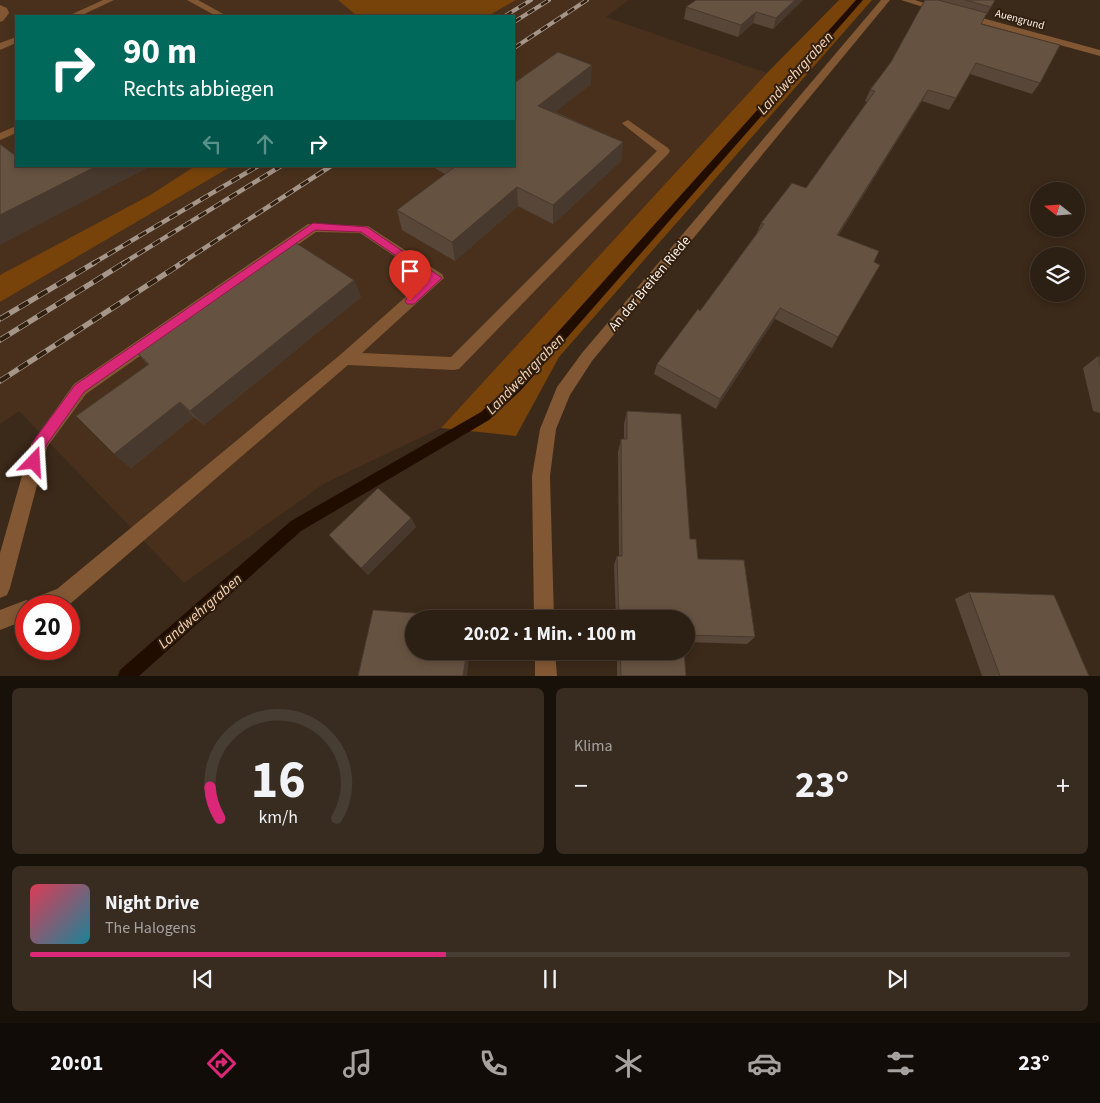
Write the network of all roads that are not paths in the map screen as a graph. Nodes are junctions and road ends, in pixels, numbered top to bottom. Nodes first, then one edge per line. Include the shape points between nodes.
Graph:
1 (110, 0) edge
2 (191, 0) edge
3 (886, 0) edge
4 (905, 0) edge
5 (0, 8) edge
6 (75, 15) edge
7 (220, 15) edge
8 (0, 19) edge
9 (15, 40) edge
10 (0, 47) edge
11 (1100, 53) edge
12 (628, 124) dead end
13 (15, 130) edge
14 (0, 137) edge
15 (345, 359) junction
16 (0, 588) edge
17 (66, 595) edge
18 (544, 610) edge
19 (15, 614) edge
20 (0, 620) edge
21 (545, 660) edge
22 (546, 676) edge

1 - 6 street
2 - 7 street
3 - 18 street, An der Breiten Riede via 586,357 563,392 548,429 541,476
4 - 11 street, Auengrund
5 - 8 street via 5,13
9 - 10 street
12 - 15 street via 664,151 454,364
13 - 14 street
15 - 16 street via 437,278 363,229 313,227 80,389 39,444
15 - 17 street
19 - 20 street
21 - 22 street

